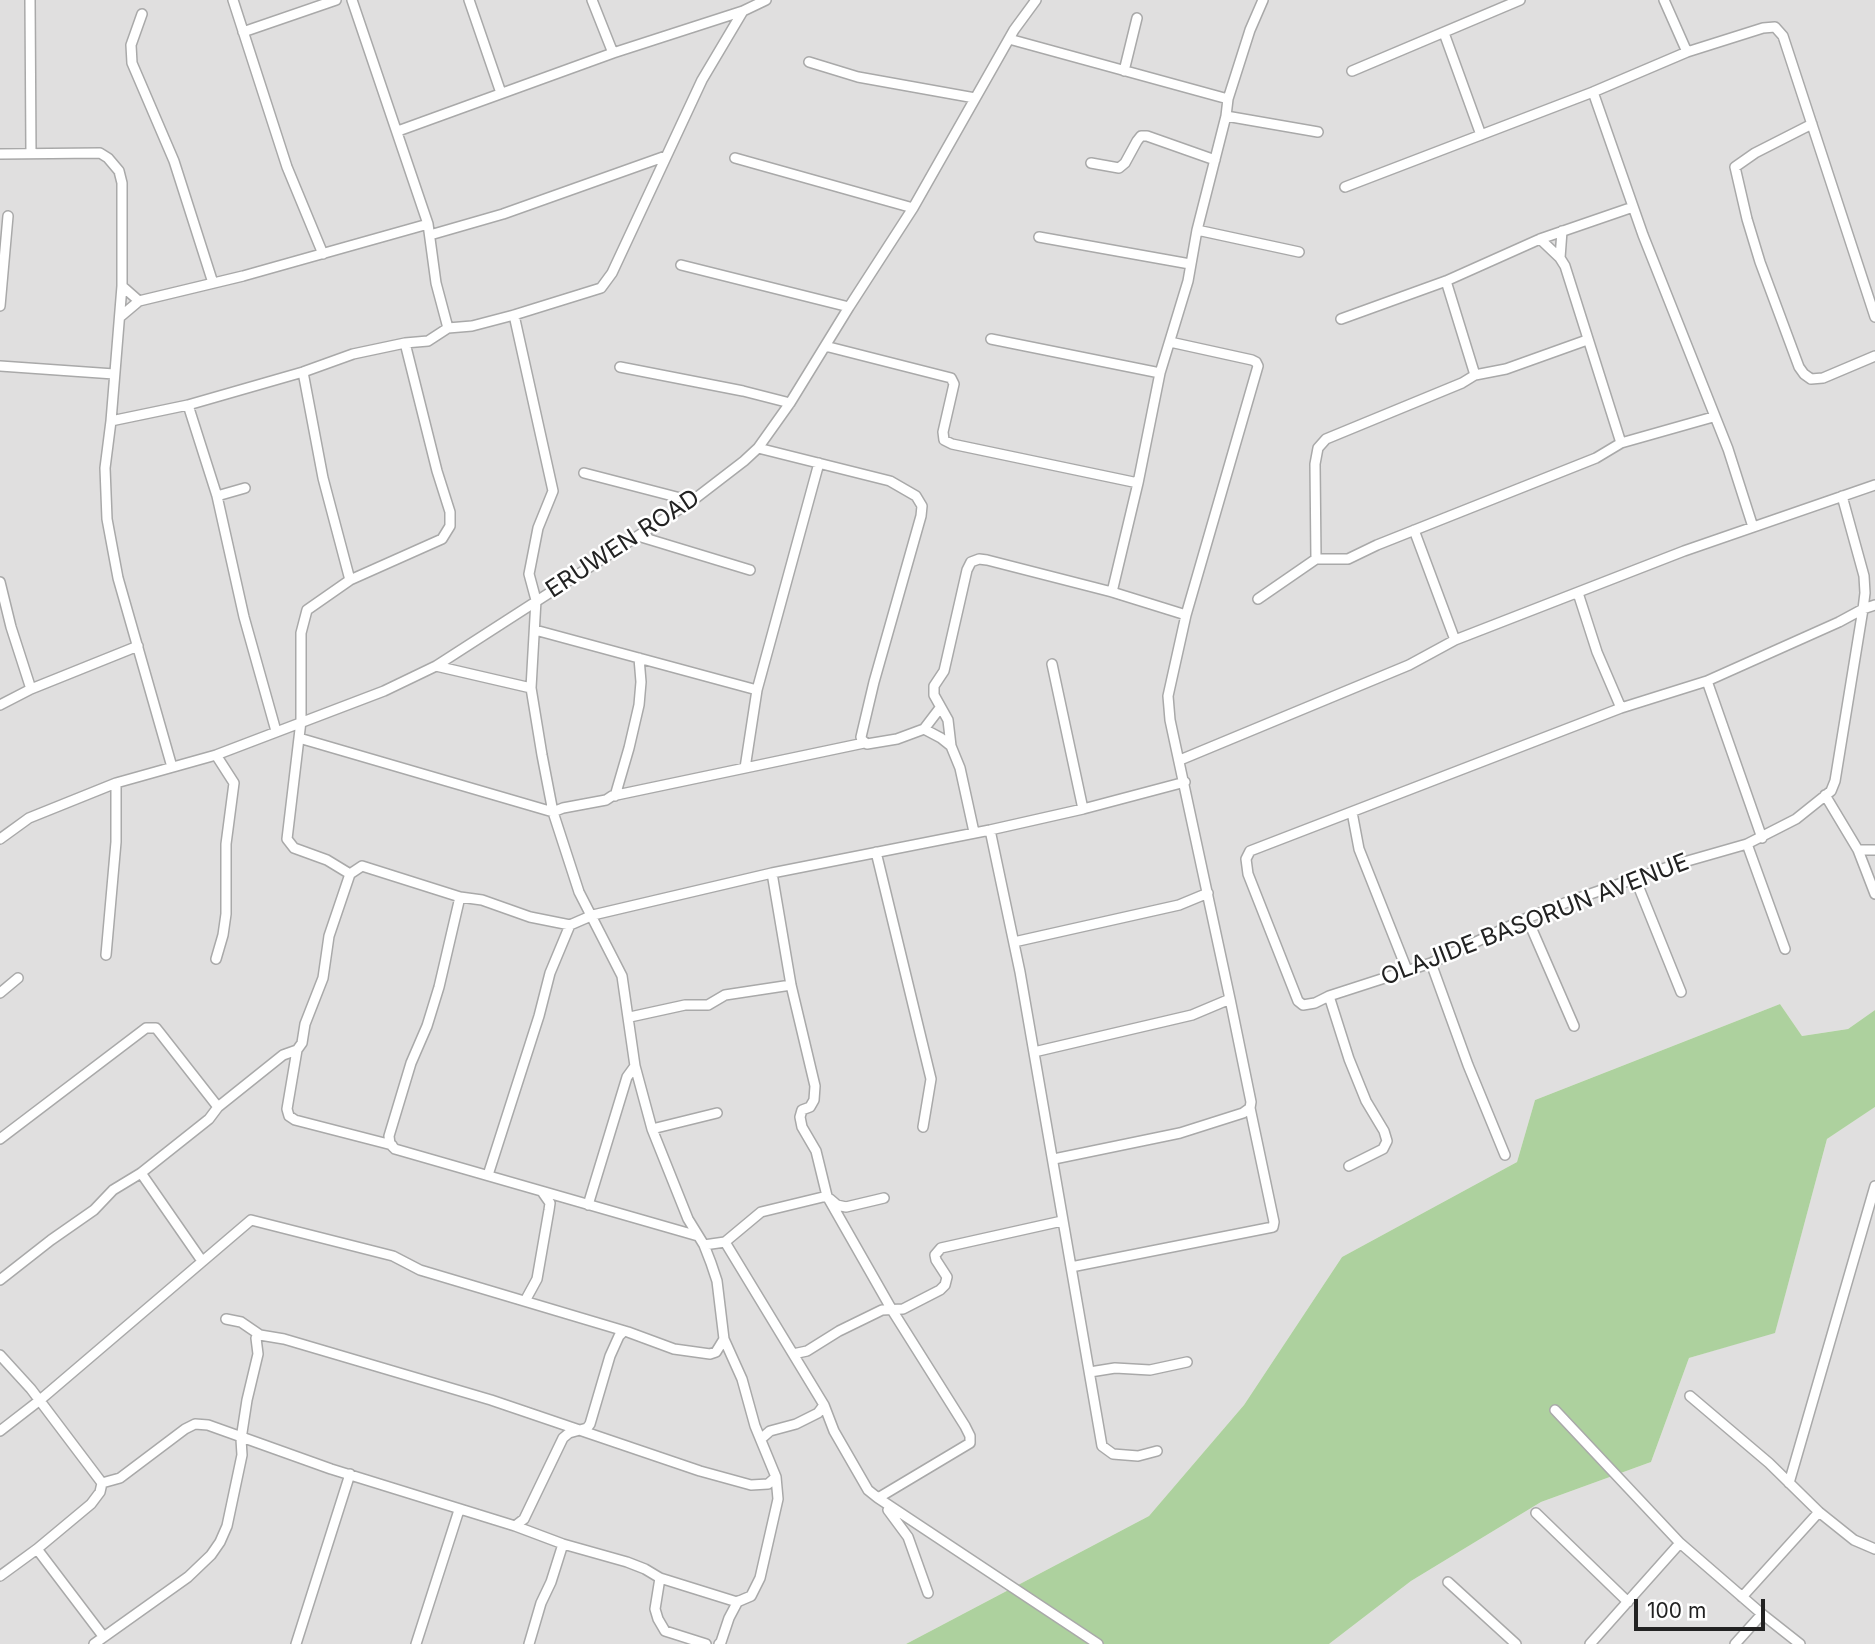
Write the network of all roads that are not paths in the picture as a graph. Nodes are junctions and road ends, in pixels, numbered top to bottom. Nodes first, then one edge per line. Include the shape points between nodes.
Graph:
1 (30, 0) edge
2 (233, 0) edge
3 (336, 0) edge
4 (352, 0) edge
5 (469, 0) edge
6 (592, 0) edge
7 (766, 0) edge
8 (1036, 0) edge
9 (1263, 0) edge
10 (1520, 0) edge
11 (1666, 0) edge
12 (743, 11) junction
13 (142, 15) dead end
14 (1137, 18) dead end
15 (243, 33) junction
16 (1444, 33) junction
17 (1009, 39) junction
18 (1687, 52) junction
19 (613, 53) junction
20 (809, 62) dead end
21 (1124, 71) junction
22 (1352, 71) dead end
23 (1593, 92) junction
24 (501, 93) junction
25 (975, 98) junction
26 (1228, 99) junction
27 (1226, 116) junction
28 (1812, 124) junction
29 (398, 131) junction
30 (1318, 132) dead end
31 (1481, 135) junction
32 (32, 153) junction
33 (0, 154) edge
34 (666, 156) junction
35 (736, 158) dead end
36 (1215, 160) junction
37 (1091, 163) dead end
38 (1345, 187) dead end
39 (1633, 207) junction
40 (913, 208) junction
41 (8, 216) dead end
42 (428, 224) junction
43 (1198, 230) junction
44 (1562, 232) junction
45 (430, 235) junction
46 (1039, 237) dead end
47 (1540, 239) junction
48 (1299, 251) dead end
49 (323, 254) junction
50 (1560, 258) junction
51 (2, 261) edge
52 (1191, 264) junction
53 (681, 265) dead end
54 (1446, 281) junction
55 (213, 283) junction
56 (122, 285) junction
57 (139, 301) junction
58 (0, 306) edge
59 (849, 307) junction
60 (514, 315) junction
61 (120, 317) junction
62 (1875, 317) edge
63 (1341, 319) dead end
64 (448, 328) junction
65 (991, 339) dead end
66 (1587, 340) junction
67 (1170, 342) junction
68 (405, 343) junction
69 (825, 346) junction
70 (1875, 356) edge
71 (0, 366) edge
72 (620, 367) dead end
73 (303, 372) junction
74 (1160, 373) junction
75 (114, 374) junction
76 (1475, 375) junction
77 (790, 403) junction
78 (188, 405) junction
79 (1713, 417) junction
80 (111, 421) junction
81 (1621, 443) junction
82 (758, 448) junction
83 (818, 463) junction
84 (584, 473) dead end
85 (1138, 483) junction
86 (1875, 485) edge
87 (245, 488) dead end
88 (217, 496) junction
89 (1842, 496) junction
90 (692, 501) junction
91 (1753, 527) junction
92 (1414, 530) junction
93 (638, 536) junction
94 (1316, 559) junction
95 (750, 570) dead end
96 (350, 580) junction
97 (0, 582) edge
98 (1112, 592) junction
99 (1578, 593) junction
100 (1258, 599) dead end
101 (536, 600) junction
102 (1875, 605) edge
103 (1863, 609) junction
104 (1186, 615) junction
105 (535, 630) junction
106 (1455, 640) junction
107 (138, 646) junction
108 (639, 658) junction
109 (1052, 664) dead end
110 (436, 666) junction
111 (1707, 681) junction
112 (531, 688) junction
113 (31, 689) junction
114 (757, 690) junction
115 (0, 705) edge
116 (940, 708) junction
117 (1621, 708) junction
118 (301, 721) junction
119 (924, 729) junction
120 (276, 732) junction
121 (299, 738) junction
122 (864, 743) junction
123 (951, 746) junction
124 (216, 755) junction
125 (1180, 760) junction
126 (172, 766) junction
127 (745, 768) junction
128 (1185, 782) junction
129 (116, 783) junction
130 (1825, 795) junction
131 (615, 796) junction
132 (1083, 809) junction
133 (553, 812) junction
134 (1352, 812) junction
135 (990, 830) junction
136 (974, 832) junction
137 (1762, 838) junction
138 (0, 839) edge
139 (1747, 845) junction
140 (1858, 850) junction
141 (1875, 850) edge
142 (876, 852) junction
143 (772, 873) junction
144 (350, 874) junction
145 (1635, 878) junction
146 (1208, 893) junction
147 (1875, 894) edge
148 (460, 897) junction
149 (593, 915) junction
150 (1527, 918) junction
151 (570, 925) junction
152 (1014, 942) junction
153 (1784, 949) dead end
154 (106, 955) dead end
155 (216, 959) dead end
156 (1432, 962) junction
157 (1407, 970) junction
158 (18, 978) dead end
159 (791, 985) junction
160 (1681, 992) dead end
161 (0, 993) edge
162 (1329, 996) junction
163 (1230, 999) junction
164 (630, 1017) junction
165 (1574, 1026) dead end
166 (297, 1050) junction
167 (1034, 1052) junction
168 (635, 1066) junction
169 (218, 1107) junction
170 (1250, 1108) junction
171 (717, 1113) dead end
172 (923, 1127) dead end
173 (652, 1129) junction
174 (0, 1139) edge
175 (392, 1145) junction
176 (1505, 1155) dead end
177 (1054, 1159) junction
178 (1349, 1166) dead end
179 (141, 1173) junction
180 (488, 1175) junction
181 (1875, 1186) edge
182 (542, 1192) junction
183 (827, 1196) junction
184 (884, 1198) dead end
185 (588, 1205) junction
186 (1870, 1218) edge
187 (1062, 1221) junction
188 (698, 1236) junction
189 (724, 1242) junction
190 (704, 1245) junction
191 (202, 1261) junction
192 (1071, 1268) junction
193 (0, 1280) edge
194 (525, 1301) junction
195 (892, 1310) junction
196 (226, 1319) dead end
197 (623, 1332) junction
198 (260, 1335) junction
199 (724, 1339) junction
200 (793, 1354) junction
201 (0, 1355) edge
202 (1187, 1362) dead end
203 (1090, 1373) junction
204 (1690, 1396) dead end
205 (40, 1400) junction
206 (824, 1405) junction
207 (1555, 1410) dead end
208 (0, 1431) edge
209 (578, 1432) junction
210 (762, 1438) junction
211 (241, 1439) junction
212 (1157, 1451) dead end
213 (350, 1474) junction
214 (776, 1477) junction
215 (102, 1483) junction
216 (1789, 1483) junction
217 (878, 1498) junction
218 (459, 1510) junction
219 (1819, 1512) junction
220 (1536, 1513) dead end
221 (524, 1519) junction
222 (515, 1526) junction
223 (533, 1534) junction
224 (1681, 1542) junction
225 (563, 1544) junction
226 (37, 1549) junction
227 (1875, 1549) edge
228 (0, 1576) edge
229 (660, 1578) junction
230 (1448, 1582) dead end
231 (928, 1593) dead end
232 (1742, 1597) junction
233 (738, 1601) junction
234 (1628, 1602) junction
235 (1762, 1614) junction
236 (103, 1636) junction
237 (94, 1644) edge
238 (296, 1644) edge
239 (416, 1644) edge
240 (529, 1644) edge
241 (706, 1644) edge
242 (719, 1644) edge
243 (1098, 1644) edge
244 (1516, 1644) edge
245 (1590, 1644) edge
246 (1735, 1644) edge
247 (1800, 1644) edge

1 - 32 street
2 - 15 street
3 - 15 street
4 - 29 street
5 - 24 street
6 - 19 street
7 - 12 street
8 - 17 street, ERUWEN ROAD
9 - 26 street
10 - 16 street
11 - 18 street
12 - 19 street
12 - 34 street via 702,80
13 - 55 street via 131,45 132,63 174,161
14 - 21 street
15 - 49 street via 287,167
16 - 22 street
16 - 31 street
17 - 21 street
17 - 25 street, ERUWEN ROAD
18 - 23 street
18 - 28 street via 1775,27 1783,36
19 - 24 street
20 - 25 street via 858,77
21 - 26 street
23 - 31 street
23 - 39 street
24 - 29 street
25 - 40 street, ERUWEN ROAD
26 - 27 street
27 - 30 street
27 - 36 street
28 - 62 street
28 - 70 street via 1735,167 1747,219 1804,374 1823,378
29 - 42 street
31 - 38 street
32 - 33 street
32 - 56 street via 100,153 119,171
34 - 45 street
34 - 60 street via 601,288
35 - 40 street
36 - 37 street via 1142,136 1118,168
36 - 43 street
39 - 44 street
39 - 79 street
40 - 59 street, ERUWEN ROAD
41 - 51 street
42 - 45 street
42 - 49 street
43 - 48 street
43 - 52 street
44 - 47 street
44 - 50 street
45 - 64 street
46 - 52 street
47 - 50 street
47 - 54 street
49 - 55 street
50 - 66 street
51 - 58 street
52 - 67 street
53 - 59 street
54 - 63 street
54 - 76 street
55 - 57 street
56 - 57 street
56 - 61 street
57 - 61 street
59 - 69 street, ERUWEN ROAD
60 - 64 street
60 - 101 street via 554,491 538,528 529,574
61 - 75 street
64 - 68 street via 428,341
65 - 74 street
66 - 76 street via 1506,369
66 - 81 street
67 - 74 street
67 - 104 street via 1252,360 1258,366
68 - 73 street via 353,354
68 - 96 street via 450,526 442,538
69 - 77 street, ERUWEN ROAD
69 - 85 street via 951,378 954,384 943,432 944,440 952,444
71 - 75 street
72 - 77 street
73 - 78 street
73 - 96 street via 323,478
74 - 85 street
75 - 80 street
76 - 94 street via 1325,439 1315,464
77 - 82 street, ERUWEN ROAD
78 - 80 street
78 - 88 street
79 - 81 street
79 - 91 street
80 - 107 street via 105,468 107,519
81 - 92 street via 1596,458
82 - 83 street
82 - 90 street, ERUWEN ROAD
83 - 114 street
83 - 122 street via 890,481 916,496 922,506 874,682 861,737
84 - 90 street
85 - 98 street
86 - 89 street
87 - 88 street
88 - 120 street
89 - 91 street
89 - 103 street, OLAJIDE BASORUN AVENUE via 1864,576
90 - 93 street, ERUWEN ROAD
91 - 99 street
92 - 94 street via 1348,559
92 - 106 street
93 - 95 street
93 - 101 street, ERUWEN ROAD
94 - 100 street
96 - 118 street via 307,610 303,619
97 - 113 street
98 - 104 street
98 - 116 street via 987,560 971,562 944,671 934,686
99 - 106 street
99 - 117 street
101 - 105 street
101 - 110 street, ERUWEN ROAD
102 - 103 street
103 - 111 street
103 - 130 street, OLAJIDE BASORUN AVENUE via 1835,781
104 - 125 street via 1168,696
105 - 108 street
105 - 112 street
106 - 125 street via 1409,665
107 - 113 street
107 - 126 street
108 - 114 street
108 - 131 street via 639,705
109 - 132 street
110 - 112 street
110 - 118 street, ERUWEN ROAD via 384,691
111 - 117 street
111 - 137 street
112 - 133 street
113 - 115 street
114 - 127 street
116 - 119 street
116 - 123 street via 948,720
117 - 134 street
118 - 120 street, ERUWEN ROAD
118 - 121 street
119 - 122 street via 897,739
119 - 123 street
120 - 124 street, ERUWEN ROAD
121 - 133 street
121 - 144 street via 287,839 295,848
122 - 127 street
123 - 136 street
124 - 126 street, ERUWEN ROAD
124 - 155 street via 234,783 226,844 226,914
125 - 128 street
126 - 129 street, ERUWEN ROAD
127 - 131 street
128 - 132 street
128 - 146 street
129 - 138 street, ERUWEN ROAD via 29,818
129 - 154 street
130 - 137 street, OLAJIDE BASORUN AVENUE
130 - 140 street
131 - 133 street
132 - 135 street
133 - 149 street via 579,892
134 - 157 street via 1359,849
134 - 162 street, OLAJIDE BASORUN AVENUE via 1258,846 1246,859 1298,1001 1303,1005
135 - 136 street
135 - 152 street
136 - 142 street
137 - 139 street, OLAJIDE BASORUN AVENUE
139 - 145 street, OLAJIDE BASORUN AVENUE
139 - 153 street
140 - 141 street
140 - 147 street
142 - 143 street
142 - 172 street via 931,1079
143 - 149 street
143 - 159 street
144 - 148 street via 368,867
144 - 166 street via 330,936 323,978
145 - 150 street, OLAJIDE BASORUN AVENUE
145 - 160 street
146 - 152 street via 1179,905
146 - 163 street
148 - 151 street
148 - 175 street via 439,987 389,1136
149 - 151 street
149 - 164 street via 622,976
150 - 156 street, OLAJIDE BASORUN AVENUE
150 - 165 street
151 - 180 street via 550,973
152 - 167 street
156 - 157 street, OLAJIDE BASORUN AVENUE
156 - 176 street
157 - 162 street, OLAJIDE BASORUN AVENUE
158 - 161 street
159 - 164 street
159 - 183 street via 815,1086 814,1100 800,1117 816,1151
162 - 178 street via 1349,1059 1387,1141 1383,1149
163 - 167 street via 1192,1015
163 - 170 street
164 - 168 street
166 - 169 street via 283,1055
166 - 175 street via 289,1116
167 - 177 street
168 - 173 street
168 - 185 street via 627,1077
169 - 174 street via 160,1032 146,1028
169 - 179 street
170 - 177 street via 1180,1133
170 - 192 street via 1273,1227
171 - 173 street
173 - 188 street
175 - 180 street
177 - 187 street
179 - 191 street
179 - 193 street
180 - 182 street
181 - 186 street
182 - 185 street
182 - 194 street via 549,1210 537,1279
183 - 184 street via 846,1207
183 - 189 street via 761,1212
183 - 195 street
185 - 188 street
186 - 216 street
187 - 192 street
187 - 195 street via 941,1248 935,1255 947,1278 945,1285 903,1309
188 - 190 street
189 - 190 street
189 - 200 street
190 - 199 street via 717,1281
191 - 194 street via 251,1220 257,1220 393,1256 420,1269
191 - 205 street
192 - 203 street
194 - 197 street
195 - 200 street via 882,1310 807,1351
195 - 217 street via 965,1426 970,1443
196 - 198 street via 241,1322
197 - 199 street via 705,1354 716,1352
197 - 209 street via 610,1356 593,1418
198 - 209 street via 491,1400
198 - 211 street
199 - 210 street
200 - 206 street
201 - 205 street
202 - 203 street via 1150,1370 1115,1368
203 - 212 street via 1102,1446 1113,1454 1138,1456
204 - 216 street
205 - 208 street
205 - 215 street
206 - 210 street via 818,1413
206 - 217 street via 868,1490
207 - 224 street
209 - 214 street via 751,1485 768,1484
209 - 221 street via 563,1438
210 - 214 street
211 - 213 street
211 - 215 street via 195,1424 120,1478
211 - 236 street via 242,1455 227,1526 211,1555 188,1577
213 - 218 street
213 - 238 street
214 - 233 street via 778,1499 760,1578 751,1596
215 - 226 street via 91,1504
216 - 219 street
217 - 231 street via 908,1537
217 - 243 street
218 - 222 street
218 - 239 street
219 - 227 street via 1854,1540
219 - 232 street
220 - 234 street
221 - 222 street
221 - 223 street
222 - 223 street
223 - 225 street
224 - 232 street
224 - 234 street
225 - 229 street via 627,1562
225 - 240 street
226 - 228 street
226 - 236 street
229 - 233 street
229 - 241 street via 655,1609 666,1631
230 - 244 street
232 - 235 street
233 - 242 street
234 - 245 street
235 - 246 street
235 - 247 street
236 - 237 street

